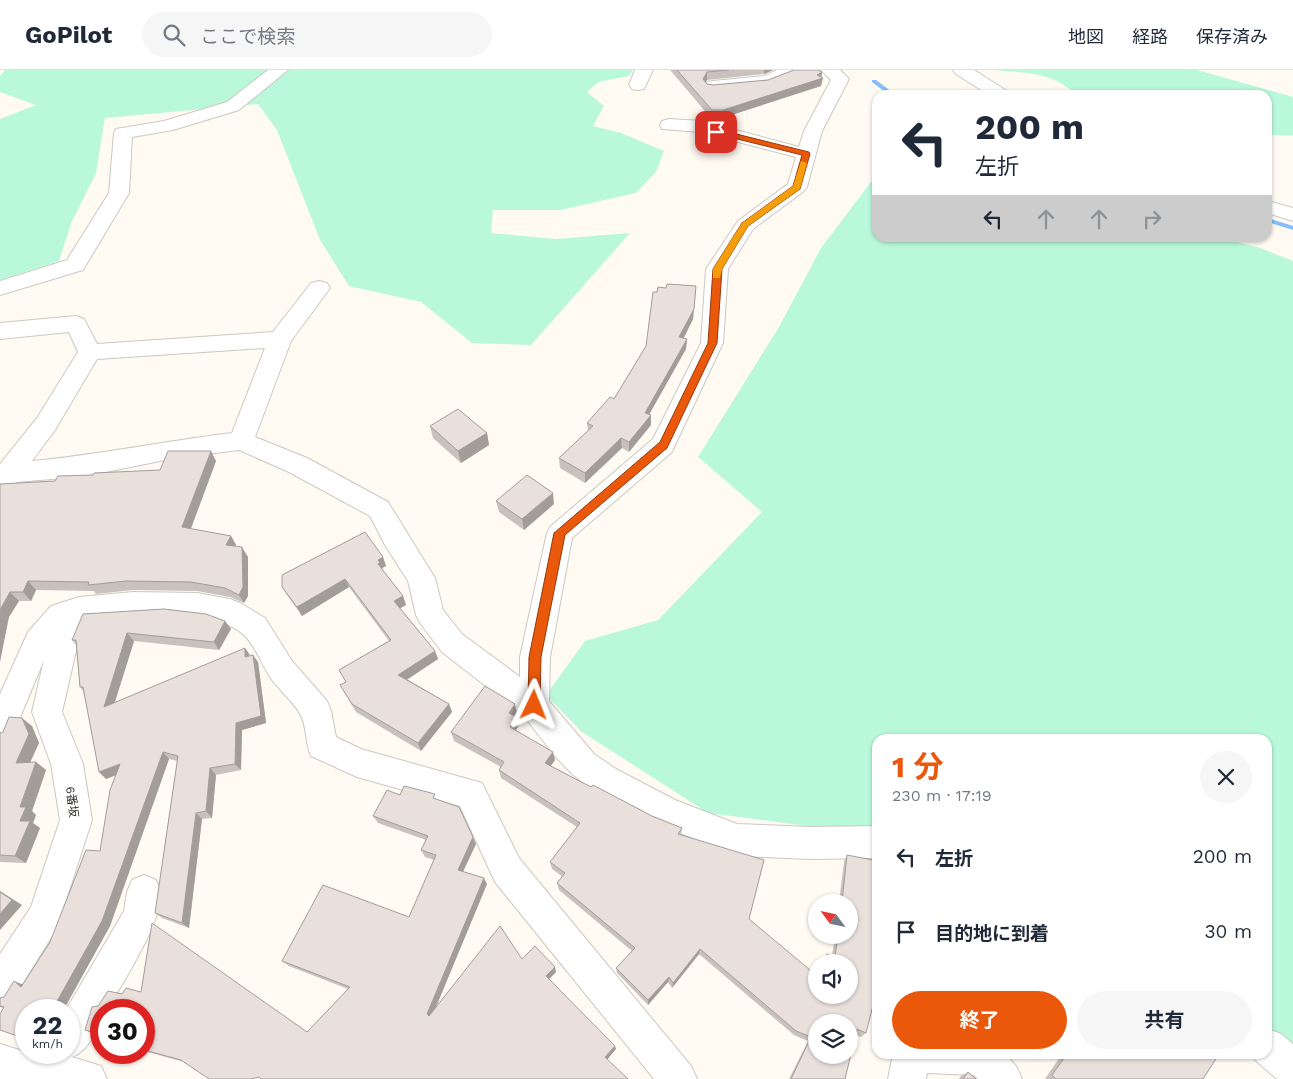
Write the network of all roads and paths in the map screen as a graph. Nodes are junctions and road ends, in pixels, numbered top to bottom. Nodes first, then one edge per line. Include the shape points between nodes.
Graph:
1 (279, 70) edge
2 (792, 70) edge
3 (962, 70) edge
4 (828, 71) edge
5 (714, 89) edge
6 (993, 90) edge
7 (669, 125) dead end
8 (806, 154) junction
9 (1272, 208) edge
10 (1293, 215) edge
11 (0, 288) edge
12 (319, 288) dead end
13 (0, 331) edge
14 (280, 338) junction
15 (90, 352) junction
16 (241, 441) junction
17 (3, 478) edge
18 (79, 609) junction
19 (534, 705) junction
20 (0, 729) edge
21 (872, 842) edge
22 (144, 892) dead end
23 (0, 986) edge
24 (80, 1022) edge
25 (1272, 1050) edge
26 (910, 1059) edge
27 (984, 1059) edge
28 (0, 1063) edge
29 (50, 1064) edge
30 (59, 1064) edge
31 (1293, 1068) edge
32 (88, 1079) edge
33 (678, 1079) edge
34 (906, 1079) edge
35 (1003, 1079) edge

1 - 11 street via 233,106 166,126 123,133 119,193 75,265
2 - 5 street via 759,82
3 - 6 street
4 - 8 street via 840,79 812,131
7 - 8 street via 703,126
8 - 19 street via 797,187 745,225 717,269 712,343 664,445 560,533 535,657
9 - 10 street
12 - 14 street
13 - 15 street via 76,324
14 - 15 street
14 - 16 street
15 - 17 street via 46,424
16 - 17 street
16 - 19 street via 298,466 379,509 421,578 430,616 452,643
18 - 20 street via 62,614 38,641
18 - 23 street, 6番坂 via 61,651 47,712 67,764 76,820 45,916
18 - 33 street via 133,604 197,605 230,611 255,627 282,670 316,711 322,746 357,762 471,794 507,870
19 - 21 street via 583,764 605,780 664,811 738,840
22 - 24 street via 140,915
25 - 31 street
26 - 34 street
27 - 35 street
28 - 29 street via 29,1072
30 - 32 street

